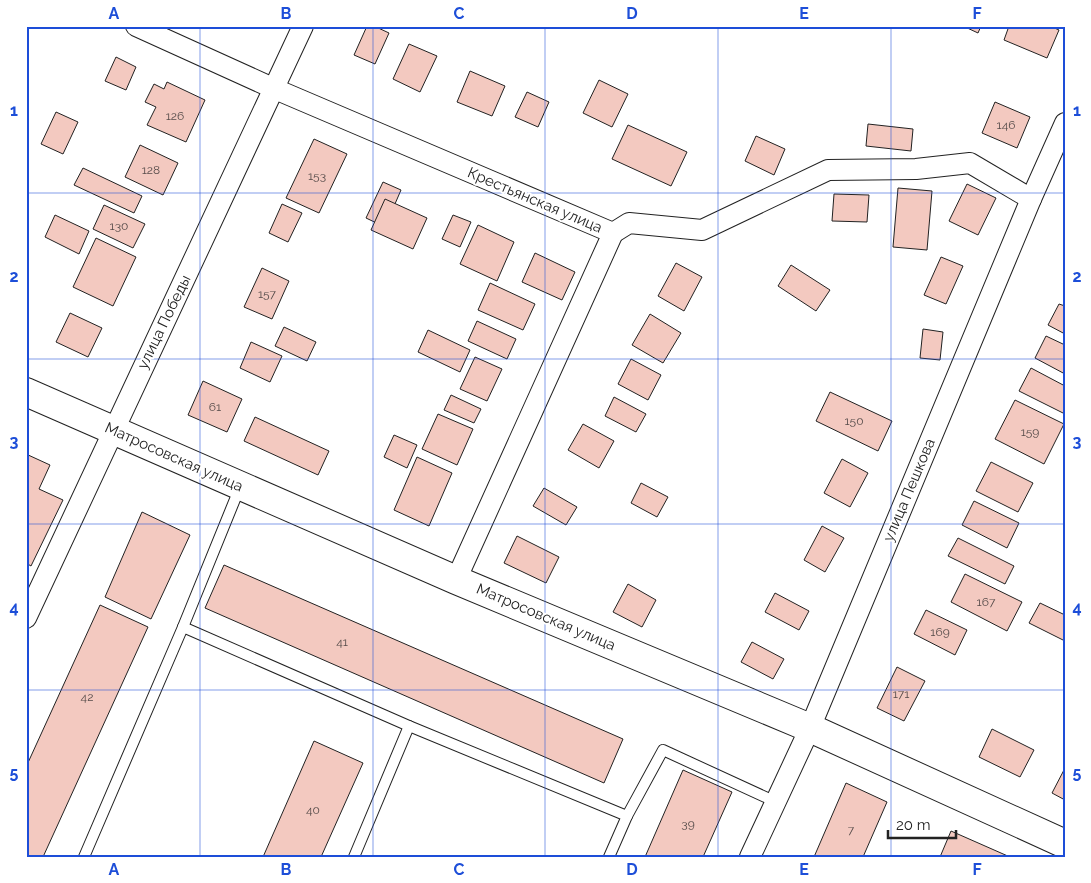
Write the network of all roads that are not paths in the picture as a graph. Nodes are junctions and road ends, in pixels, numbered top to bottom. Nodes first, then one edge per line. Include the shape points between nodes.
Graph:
1 (136, 26) edge
2 (303, 26) edge
3 (275, 89) junction
4 (1065, 123) edge
5 (1057, 161) edge
6 (1031, 199) junction
7 (613, 233) junction
8 (26, 392) edge
9 (112, 430) junction
10 (240, 486) junction
11 (456, 580) junction
12 (26, 618) edge
13 (183, 627) junction
14 (409, 726) junction
15 (810, 728) junction
16 (776, 802) junction
17 (627, 816) junction
18 (1065, 844) edge
19 (84, 857) edge
20 (354, 857) edge
21 (609, 857) edge
22 (750, 857) edge

1 - 3 street, Крестьянская улица
2 - 3 street, улица Победы
3 - 7 street, Крестьянская улица
3 - 9 street, улица Победы
4 - 5 street, улица Пешкова
5 - 6 street, улица Пешкова
6 - 7 street via 970,163 916,169 828,170 702,230 630,223
6 - 15 street, улица Пешкова
7 - 11 street, Крестьянская улица
8 - 9 highway, Матросовская улица
9 - 10 highway, Матросовская улица
9 - 12 street, улица Победы
10 - 11 highway, Матросовская улица
10 - 13 lane
11 - 15 highway, Матросовская улица
13 - 14 lane
13 - 19 lane
14 - 17 lane
14 - 20 lane
15 - 16 street, улица Пешкова
15 - 18 highway, Матросовская улица
16 - 17 lane via 663,750
16 - 22 street, улица Пешкова
17 - 21 lane

